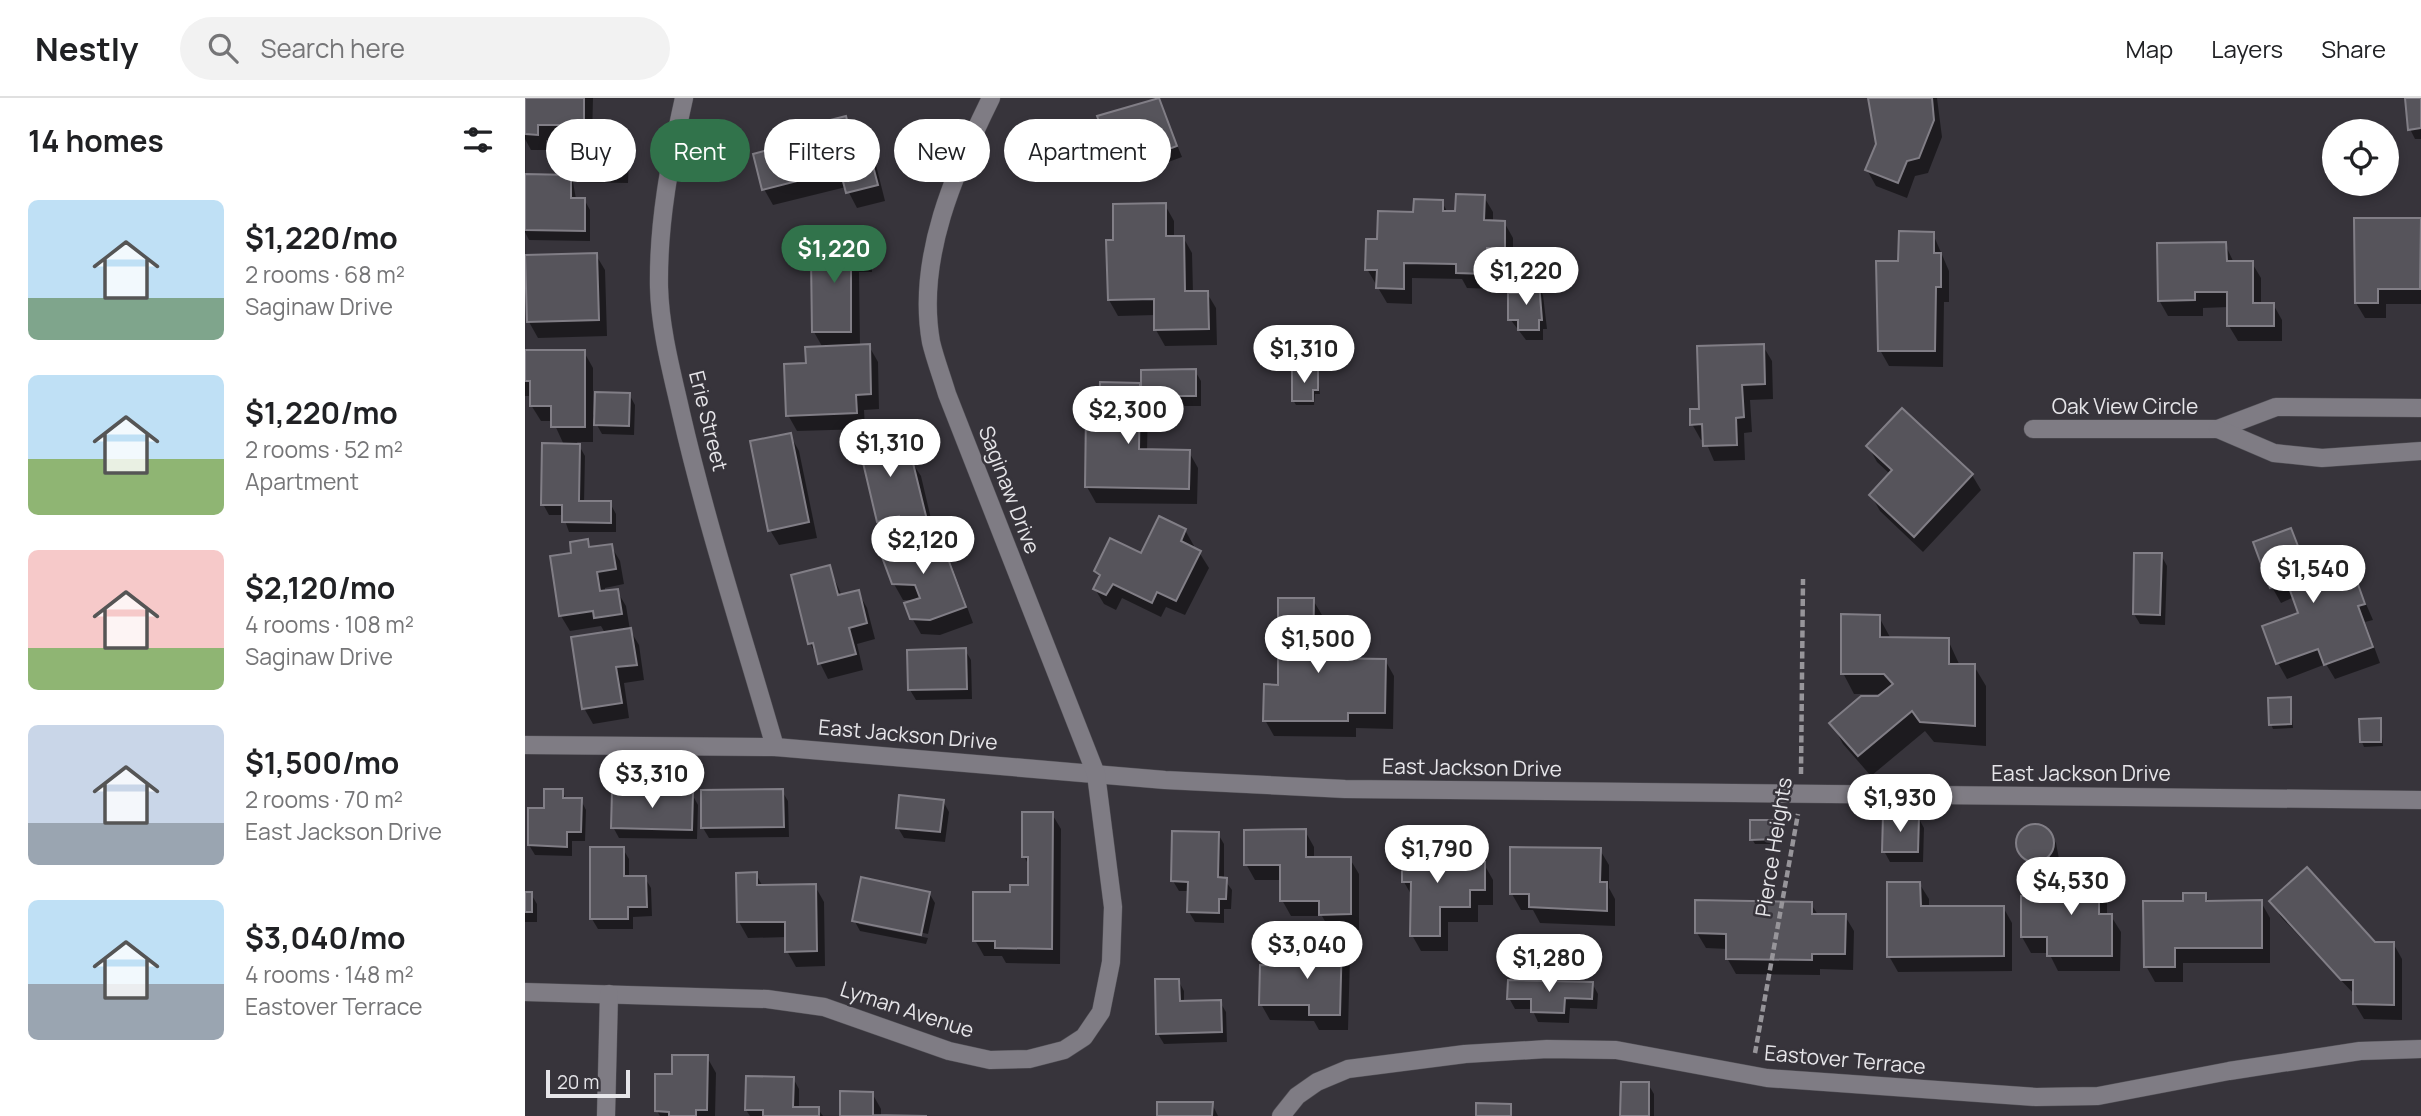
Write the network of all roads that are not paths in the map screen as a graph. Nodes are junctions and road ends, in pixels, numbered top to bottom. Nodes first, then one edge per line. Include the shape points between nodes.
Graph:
1 (684, 98) edge
2 (991, 98) edge
3 (2421, 408) edge
4 (2033, 429) dead end
5 (2218, 429) junction
6 (2421, 451) edge
7 (525, 745) edge
8 (775, 747) junction
9 (1096, 774) junction
10 (2421, 800) edge
11 (525, 992) edge
12 (609, 994) junction
13 (2421, 1049) edge
14 (606, 1116) edge
15 (1281, 1116) edge

1 - 8 street, Erie Street via 663,202 659,290 690,452
2 - 9 street, Saginaw Drive via 963,155 940,223 929,298 931,342 947,394
3 - 5 street, Oak View Circle via 2276,407
4 - 5 street, Oak View Circle
5 - 6 street, Oak View Circle via 2274,453 2310,457
7 - 8 street, East Jackson Drive
8 - 9 street, East Jackson Drive
9 - 10 street, East Jackson Drive via 1345,789
9 - 12 street, Lyman Avenue via 1113,907 1111,962 1101,1013 1083,1037 1064,1050 1029,1059 990,1060 949,1051 824,1007 767,999
11 - 12 street, Lyman Avenue
12 - 14 street
13 - 15 street, Eastover Terrace via 2360,1051 2098,1096 2036,1097 1751,1075 1616,1050 1547,1049 1348,1069 1297,1096

